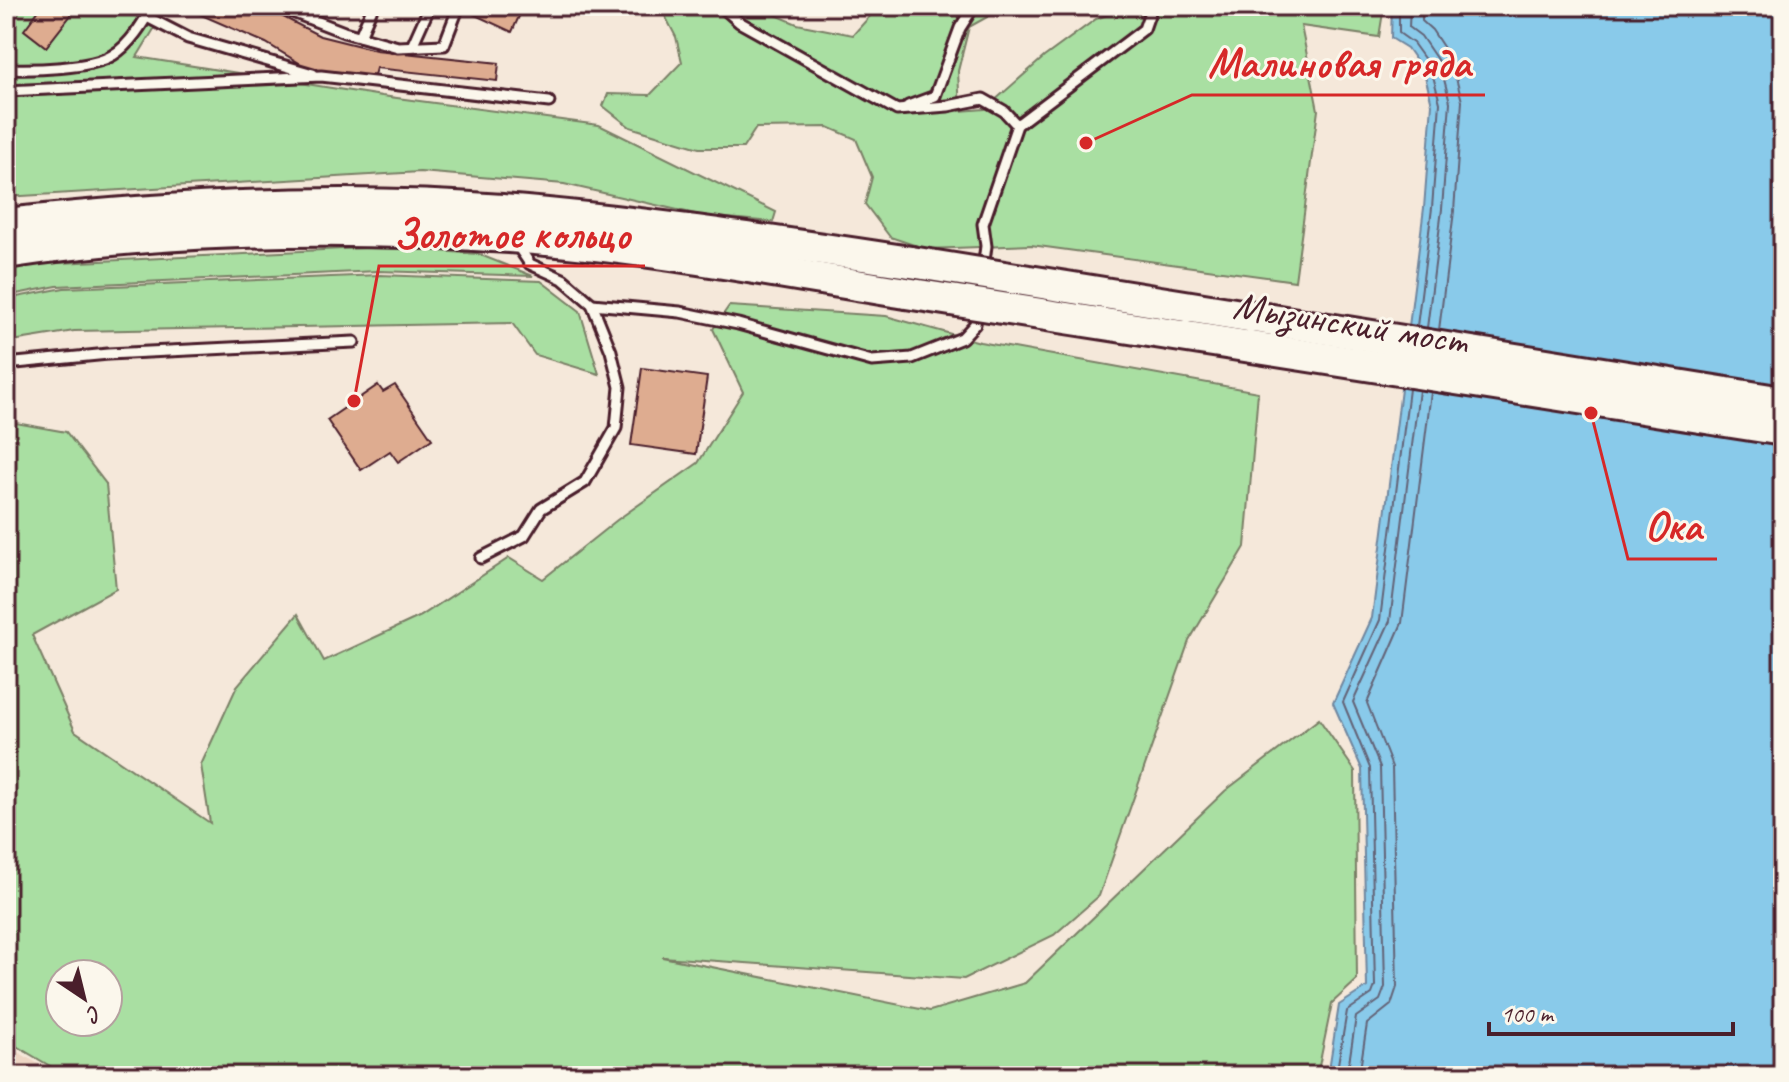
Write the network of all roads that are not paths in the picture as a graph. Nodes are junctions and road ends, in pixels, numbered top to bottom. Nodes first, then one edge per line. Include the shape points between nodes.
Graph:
1 (153, 6) edge
2 (277, 6) edge
3 (373, 6) edge
4 (430, 6) edge
5 (459, 6) edge
6 (721, 6) edge
7 (974, 6) edge
8 (1152, 6) edge
9 (147, 17) junction
10 (360, 36) junction
11 (412, 46) junction
12 (6, 69) edge
13 (321, 76) junction
14 (6, 91) edge
15 (549, 102) dead end
16 (897, 110) junction
17 (1017, 125) junction
18 (6, 224) edge
19 (512, 237) junction
20 (6, 253) edge
21 (981, 285) dead end
22 (979, 298) dead end
23 (592, 304) junction
24 (354, 342) dead end
25 (6, 364) edge
26 (1783, 402) edge
27 (1783, 430) edge
28 (481, 558) dead end

1 - 9 lane
2 - 10 lane
3 - 10 lane
4 - 11 lane
5 - 11 lane via 444,45
6 - 16 lane via 739,22
7 - 16 lane via 960,28 935,96
8 - 17 lane via 1144,29
9 - 12 lane via 113,56 84,64
9 - 13 lane via 188,38
10 - 11 lane
13 - 14 lane
13 - 15 lane
16 - 17 lane via 983,99
17 - 21 lane via 983,224
18 - 26 main road, Мызинский мост, bridge via 262,205 385,205 653,225
19 - 20 main road, Мызинский мост via 265,232
19 - 23 lane via 530,264 563,279
19 - 27 main road, Мызинский мост, bridge via 649,253
22 - 23 lane via 975,324 962,338 912,358 872,361 680,312
23 - 28 lane via 620,387 616,428 585,482 541,509 524,536
24 - 25 lane

